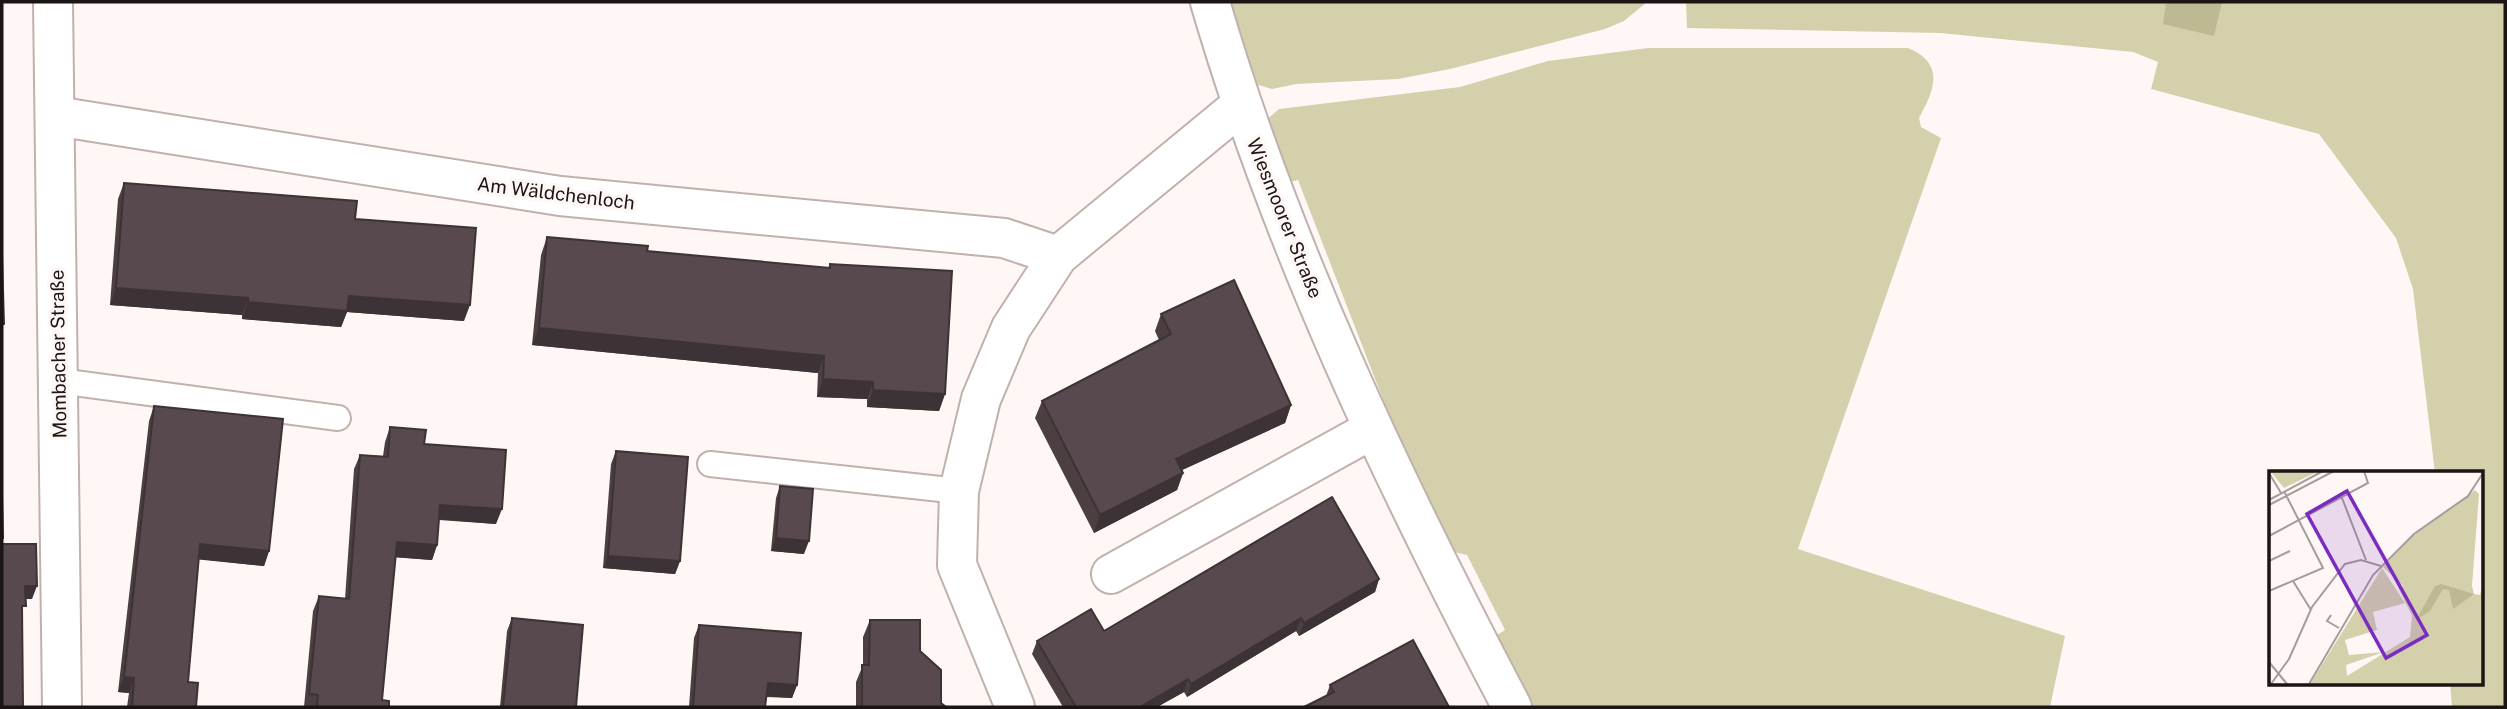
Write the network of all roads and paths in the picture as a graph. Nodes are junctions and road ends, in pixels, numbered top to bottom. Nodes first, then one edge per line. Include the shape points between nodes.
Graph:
1 (52, 2) edge
2 (1210, 2) edge
3 (1240, 106) junction
4 (55, 116) junction
5 (1058, 256) junction
6 (59, 381) junction
7 (338, 418) dead end
8 (1373, 429) junction
9 (710, 464) dead end
10 (959, 491) junction
11 (1111, 574) dead end
12 (62, 707) edge
13 (1015, 707) edge
14 (1512, 707) edge

1 - 4 street, Mombacher Straße
2 - 3 street, Wiesmoorer Straße
3 - 5 street
3 - 8 street, Wiesmoorer Straße
4 - 5 street, Am Wäldchenloch via 560,196 1004,238
4 - 6 street, Mombacher Straße
5 - 10 street via 1006,340 981,399
6 - 7 lane
6 - 12 street, Mombacher Straße
8 - 11 street
8 - 14 street, Wiesmoorer Straße
9 - 10 lane
10 - 13 street via 957,565

